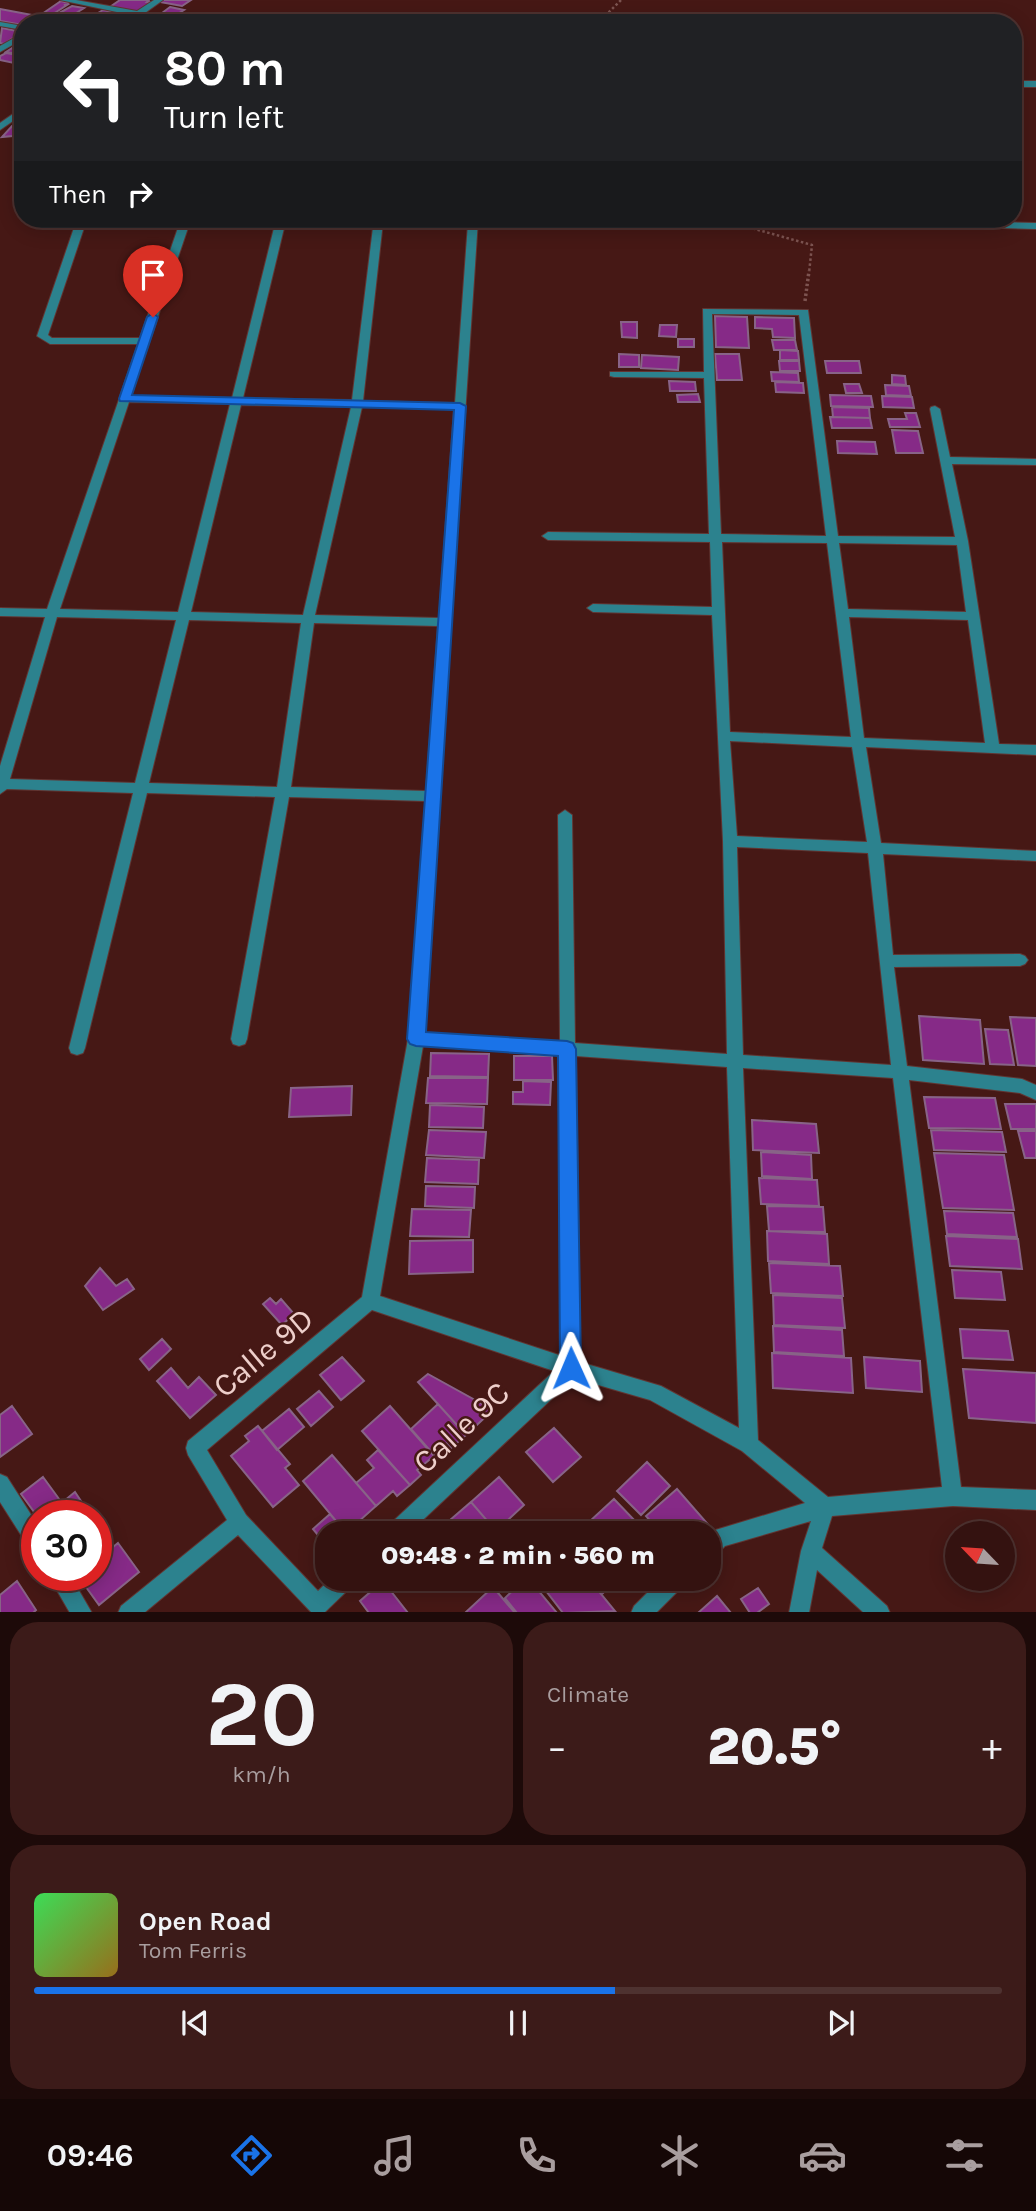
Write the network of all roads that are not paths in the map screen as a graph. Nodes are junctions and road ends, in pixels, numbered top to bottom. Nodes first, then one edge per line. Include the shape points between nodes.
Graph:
1 (64, 0) edge
2 (159, 0) edge
3 (138, 14) joint
4 (79, 228) edge
5 (183, 228) edge
6 (279, 228) edge
7 (380, 228) edge
8 (472, 228) edge
9 (144, 341) junction
10 (614, 374) dead end
11 (710, 375) junction
12 (125, 399) junction
13 (236, 401) junction
14 (357, 404) junction
15 (460, 406) junction
16 (935, 409) dead end
17 (946, 460) junction
18 (1036, 462) edge
19 (548, 536) dead end
20 (716, 536) junction
21 (833, 539) junction
22 (962, 541) junction
23 (593, 608) dead end
24 (718, 611) junction
25 (0, 612) edge
26 (842, 612) junction
27 (52, 613) junction
28 (183, 616) junction
29 (973, 616) junction
30 (308, 619) junction
31 (445, 622) junction
32 (723, 736) junction
33 (858, 742) junction
34 (993, 748) junction
35 (1036, 750) edge
36 (1, 786) edge
37 (142, 788) junction
38 (283, 792) junction
39 (433, 796) junction
40 (565, 815) dead end
41 (730, 841) junction
42 (875, 848) junction
43 (1036, 856) edge
44 (1020, 960) dead end
45 (886, 961) junction
46 (239, 1039) dead end
47 (416, 1039) junction
48 (78, 1048) dead end
49 (567, 1049) junction
50 (735, 1060) junction
51 (900, 1072) junction
52 (1036, 1093) edge
53 (370, 1301) junction
54 (571, 1368) junction
55 (749, 1444) junction
56 (0, 1485) edge
57 (953, 1496) junction
58 (1036, 1500) edge
59 (825, 1507) junction
60 (21, 1517) edge
61 (408, 1521) edge
62 (239, 1522) junction
63 (721, 1537) edge
64 (811, 1551) junction
65 (68, 1591) edge
66 (333, 1591) edge
67 (663, 1591) edge
68 (82, 1612) edge
69 (128, 1612) edge
70 (641, 1612) edge
71 (799, 1612) edge
72 (880, 1612) edge

1 - 3 street
2 - 3 street
4 - 9 street via 42,336 50,341
5 - 9 street
6 - 13 street
7 - 14 street
8 - 15 street
9 - 12 street
10 - 11 street
11 - 20 street
11 - 21 street via 708,311 804,312
12 - 13 street
12 - 27 street
13 - 14 street
13 - 28 street
14 - 15 street
14 - 30 street
15 - 31 street
16 - 17 street
17 - 18 street
17 - 22 street
19 - 20 street
20 - 21 street
20 - 24 street
21 - 22 street
21 - 26 street
22 - 29 street
23 - 24 street
24 - 32 street
25 - 27 street
26 - 29 street
26 - 33 street
27 - 28 street
27 - 36 street
28 - 30 street
28 - 37 street
29 - 34 street
30 - 31 street
30 - 38 street
31 - 39 street
32 - 33 street
32 - 41 street
33 - 34 street
33 - 42 street
34 - 35 street
36 - 37 street
37 - 38 street
37 - 48 street
38 - 39 street
38 - 46 street
39 - 47 street
40 - 49 street
41 - 42 street
41 - 50 street
42 - 43 street
42 - 45 street
44 - 45 street
45 - 51 street
47 - 49 street
47 - 53 street
49 - 50 street
49 - 54 street
50 - 51 street
50 - 55 street
51 - 52 street via 1021,1086
51 - 57 street
53 - 54 street
53 - 62 street, Calle 9D via 195,1448
54 - 55 street via 654,1392
54 - 61 street, Calle 9C
55 - 59 street
56 - 60 street
57 - 58 street
57 - 59 street
59 - 63 street
59 - 64 street
62 - 66 street via 318,1605
62 - 69 street
64 - 71 street
64 - 72 street
65 - 68 street
67 - 70 street

